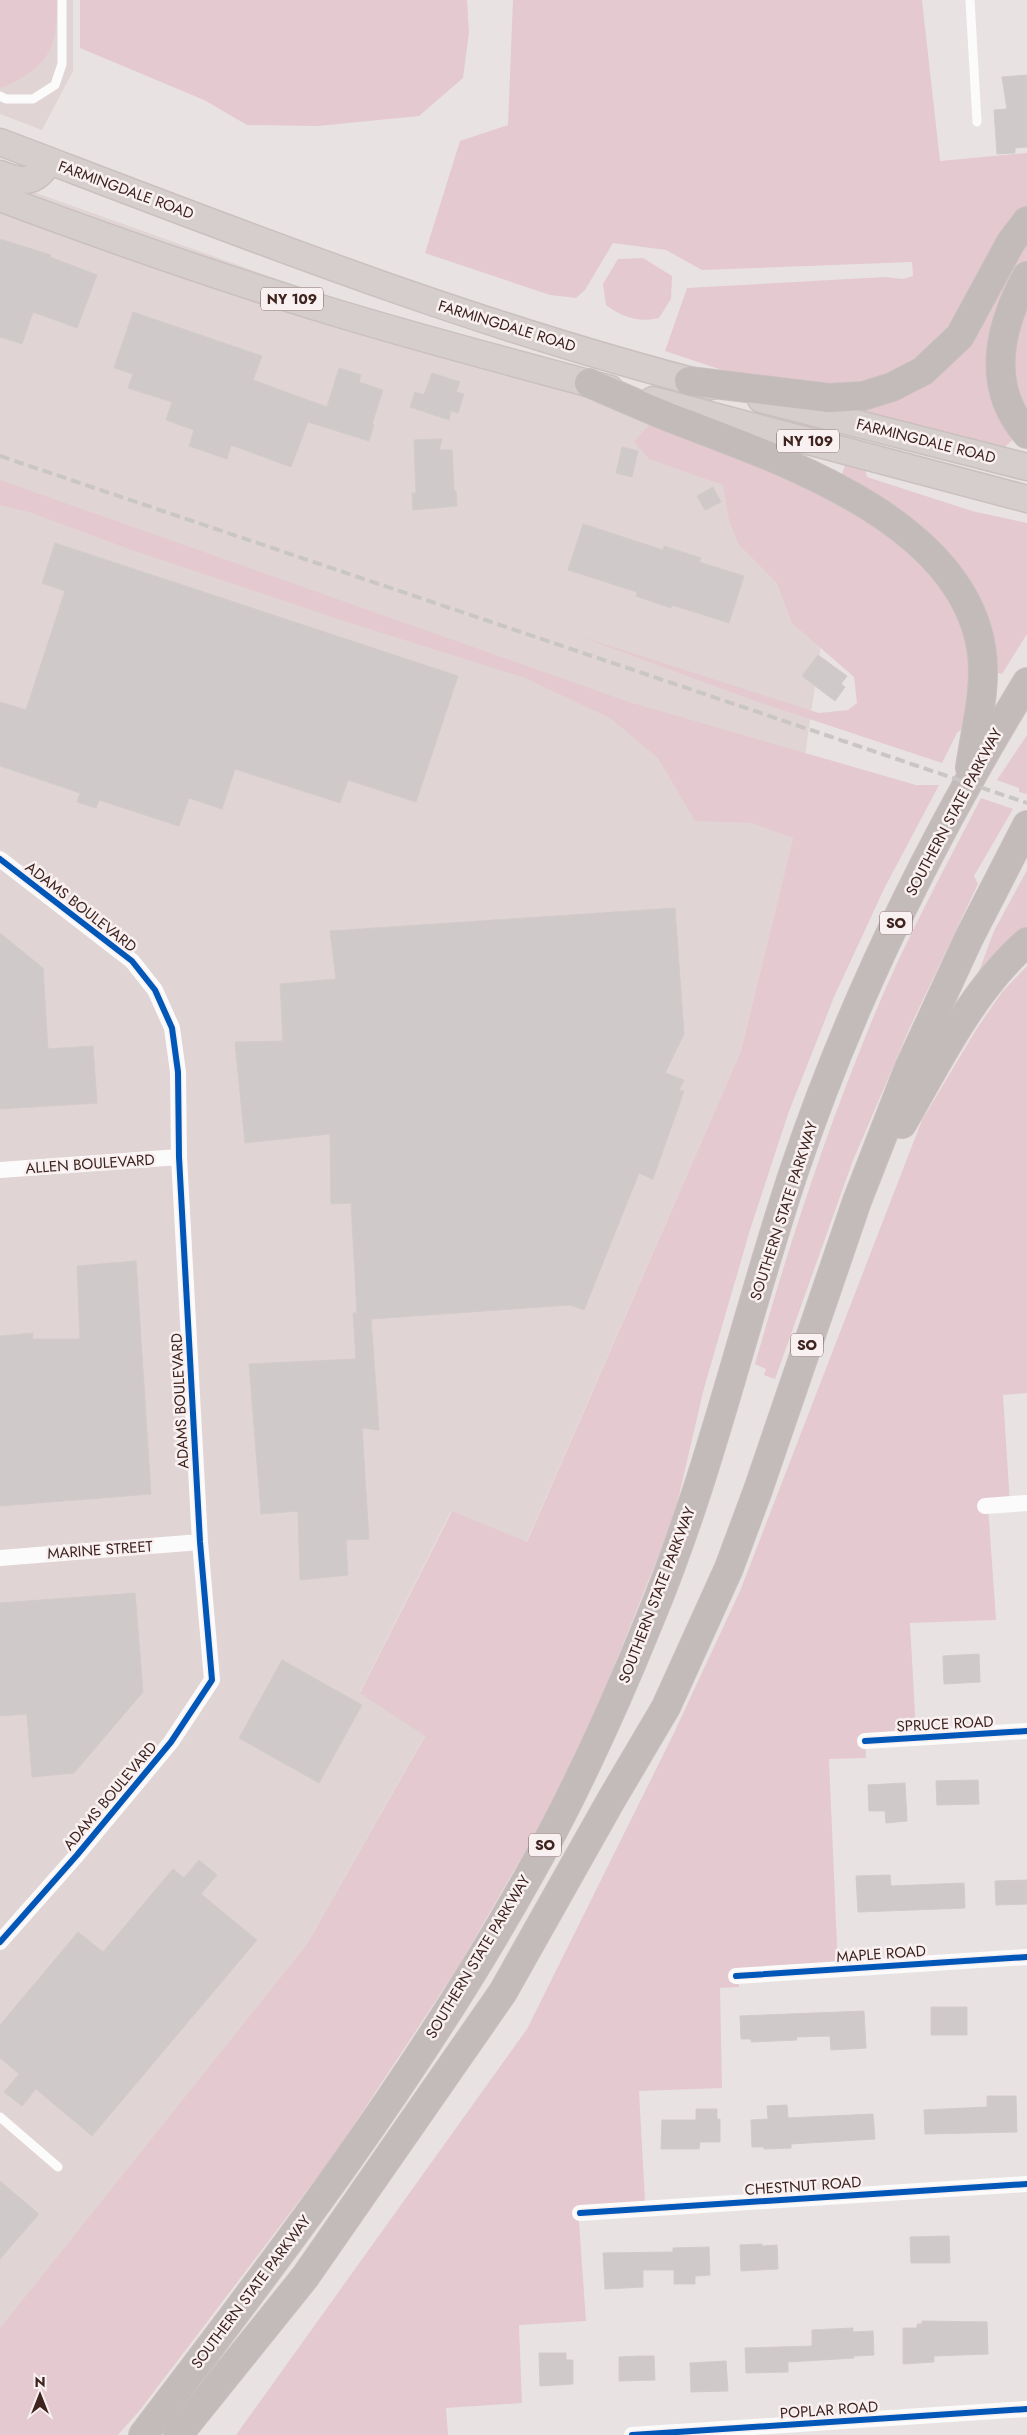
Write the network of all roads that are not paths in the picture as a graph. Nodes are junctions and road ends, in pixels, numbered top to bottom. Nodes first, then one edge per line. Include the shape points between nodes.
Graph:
1 (62, 0) edge
2 (970, 0) edge
3 (0, 96) edge
4 (977, 122) dead end
5 (0, 142) edge
6 (49, 161) junction
7 (0, 174) edge
8 (0, 198) edge
9 (1027, 221) edge
10 (1027, 276) edge
11 (689, 381) junction
12 (589, 383) junction
13 (1027, 434) edge
14 (1027, 467) edge
15 (1027, 498) edge
16 (1027, 682) edge
17 (968, 780) junction
18 (1027, 825) edge
19 (0, 859) edge
20 (1027, 942) edge
21 (179, 1157) junction
22 (0, 1170) edge
23 (857, 1200) junction
24 (1027, 1503) edge
25 (985, 1506) dead end
26 (200, 1542) junction
27 (0, 1558) edge
28 (1027, 1731) edge
29 (865, 1741) dead end
30 (0, 1942) edge
31 (1027, 1957) edge
32 (736, 1976) dead end
33 (0, 2117) edge
34 (58, 2166) dead end
35 (1027, 2184) edge
36 (580, 2213) dead end
37 (1027, 2409) edge
38 (143, 2435) edge
39 (178, 2435) edge
40 (632, 2435) edge

1 - 3 lane via 62,64 55,85 33,98
2 - 4 lane
5 - 6 main road, FARMINGDALE ROAD / NY 109
6 - 7 main road via 42,172 30,179 17,180
6 - 11 main road, FARMINGDALE ROAD / NY 109 via 386,287
8 - 12 main road, FARMINGDALE ROAD / NY 109 via 291,299
9 - 11 highway via 1011,242 960,336 923,371 892,387 863,396 829,398
10 - 13 highway via 1005,326 1000,369 1004,396
11 - 14 main road, FARMINGDALE ROAD / NY 109
12 - 15 main road, FARMINGDALE ROAD / NY 109
12 - 17 highway via 748,446 811,475 888,521 917,541 941,564 953,579 972,616 983,658
16 - 17 highway, SOUTHERN STATE PARKWAY / SO
17 - 38 highway, SOUTHERN STATE PARKWAY / SO via 902,908 842,1042 793,1176 700,1486 676,1554 622,1687 559,1819 489,1943 368,2132 291,2240
18 - 23 highway, SOUTHERN STATE PARKWAY / SO via 938,1003
19 - 21 street, ADAMS BOULEVARD via 132,961 155,990 172,1028 178,1072
20 - 23 highway via 984,988 956,1029
21 - 22 street, ALLEN BOULEVARD
21 - 26 street, ADAMS BOULEVARD
23 - 39 highway, SOUTHERN STATE PARKWAY / SO via 732,1560 666,1707 503,1992 305,2277
24 - 25 street
26 - 27 street, MARINE STREET
26 - 30 street, ADAMS BOULEVARD via 212,1680 171,1742
28 - 29 street, SPRUCE ROAD
31 - 32 street, MAPLE ROAD
33 - 34 lane
35 - 36 street, CHESTNUT ROAD
37 - 40 street, POPLAR ROAD

